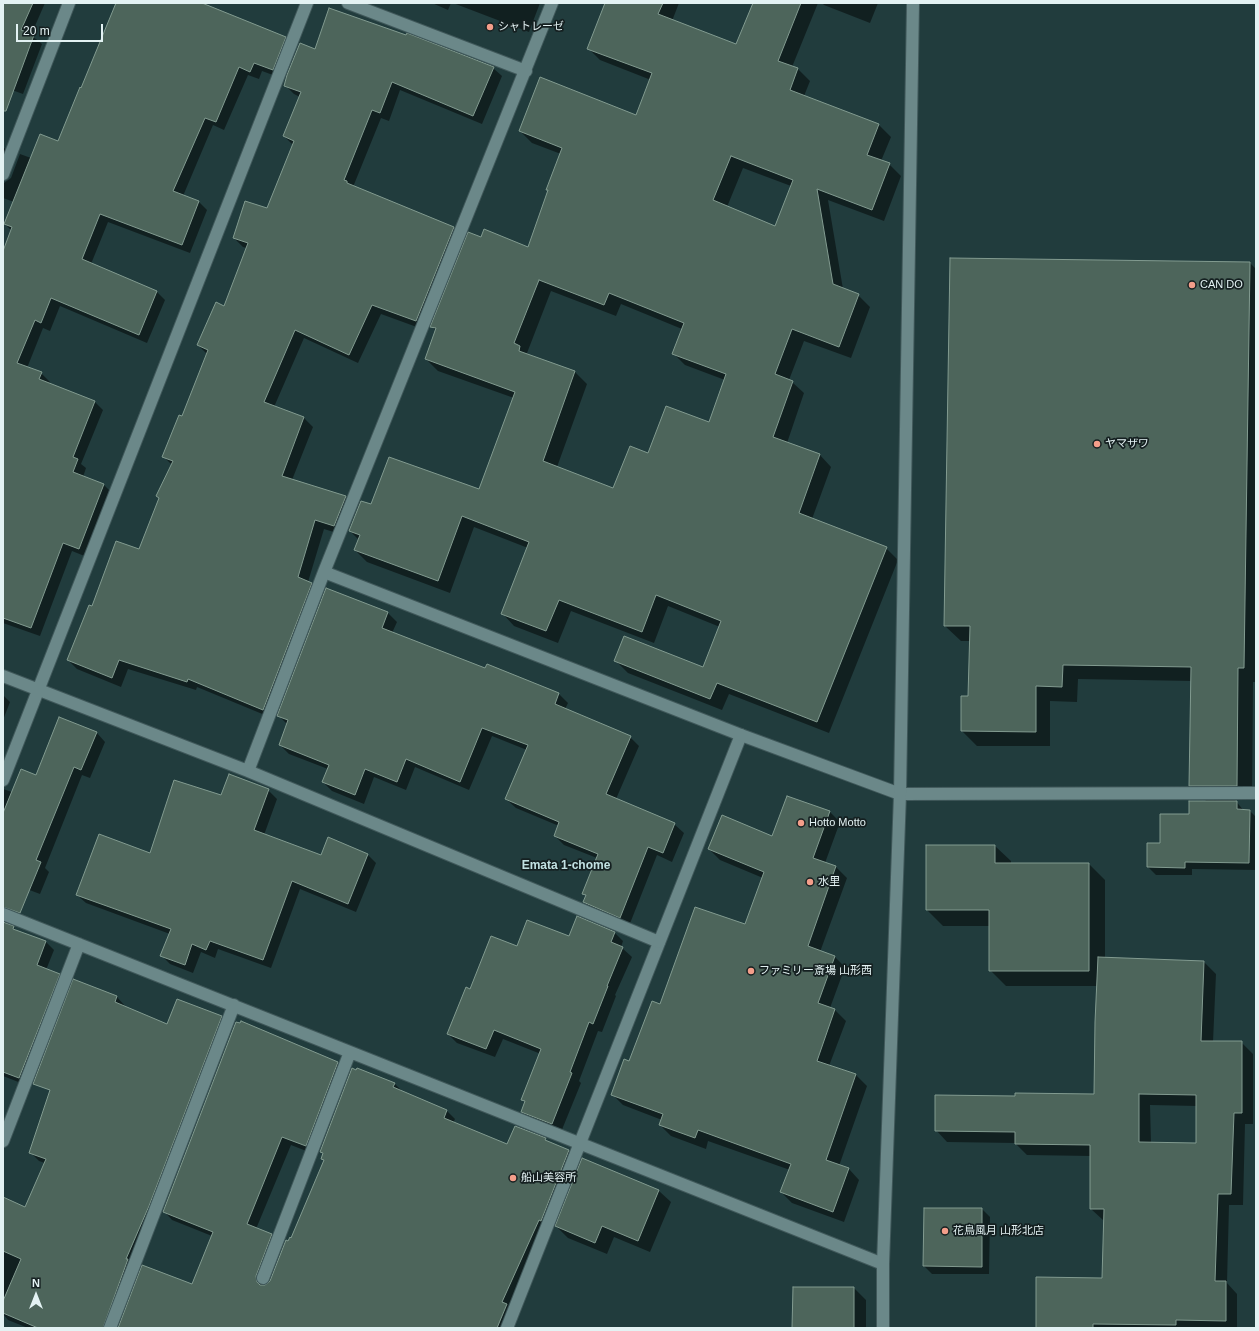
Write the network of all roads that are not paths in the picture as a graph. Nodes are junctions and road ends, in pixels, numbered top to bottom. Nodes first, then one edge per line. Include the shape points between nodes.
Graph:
1 (69, 3) edge
2 (307, 3) edge
3 (348, 3) edge
4 (552, 3) edge
5 (913, 3) edge
6 (526, 71) junction
7 (3, 174) edge
8 (324, 572) junction
9 (3, 676) edge
10 (38, 689) junction
11 (741, 736) junction
12 (248, 771) junction
13 (3, 780) edge
14 (1256, 793) edge
15 (900, 794) junction
16 (3, 914) edge
17 (659, 942) junction
18 (79, 944) junction
19 (234, 1006) junction
20 (350, 1052) junction
21 (3, 1141) edge
22 (580, 1144) junction
23 (884, 1264) junction
24 (263, 1278) dead end
25 (110, 1328) edge
26 (507, 1328) edge
27 (883, 1328) edge

1 - 7 street
2 - 10 street
3 - 6 street
4 - 6 street
5 - 15 street
6 - 8 street
8 - 11 street
8 - 12 street
9 - 10 street
10 - 12 street
10 - 13 street
11 - 15 street
11 - 17 street
12 - 17 street
14 - 15 street
15 - 23 street
16 - 18 street
17 - 22 street
18 - 19 street
18 - 21 street
19 - 20 street
19 - 25 street
20 - 22 street
20 - 24 street
22 - 23 street
22 - 26 street
23 - 27 street

